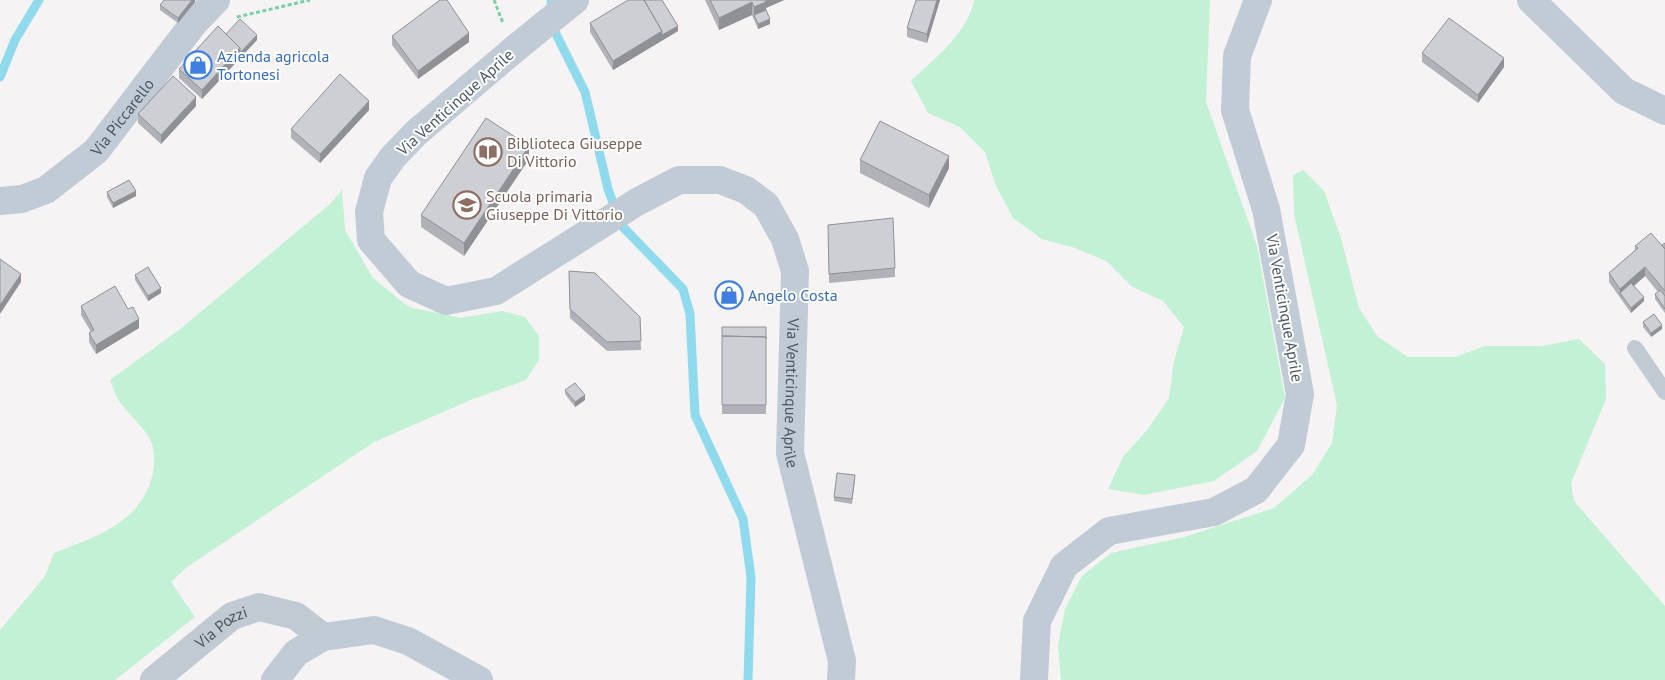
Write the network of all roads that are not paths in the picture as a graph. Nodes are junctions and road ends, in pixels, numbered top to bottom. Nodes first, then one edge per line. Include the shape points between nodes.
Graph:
1 (216, 0) edge
2 (575, 0) edge
3 (1258, 0) edge
4 (1531, 0) edge
5 (1665, 111) edge
6 (2, 200) edge
7 (1635, 348) dead end
8 (1665, 392) edge
9 (323, 637) junction
10 (154, 680) edge
11 (275, 680) edge
12 (479, 680) edge
13 (841, 680) edge
14 (1034, 680) edge

1 - 6 main road, Via Piccarello via 194,23 96,151 46,190 22,199
2 - 13 main road, Via Venticinque Aprile via 416,133 393,157 378,178 369,212 371,240 408,284 446,301 496,291 637,202 679,180 720,180 746,190 766,205 785,239 795,271 790,454 842,661
3 - 14 main road, Via Venticinque Aprile via 1237,56 1235,110 1266,209 1300,394 1291,445 1256,490 1214,512 1108,531 1064,566 1037,621
4 - 5 main road via 1624,91
7 - 8 lane
9 - 10 street, Via Pozzi via 296,616 259,607 232,616
9 - 11 main road via 296,653
9 - 12 main road via 374,630 408,641

